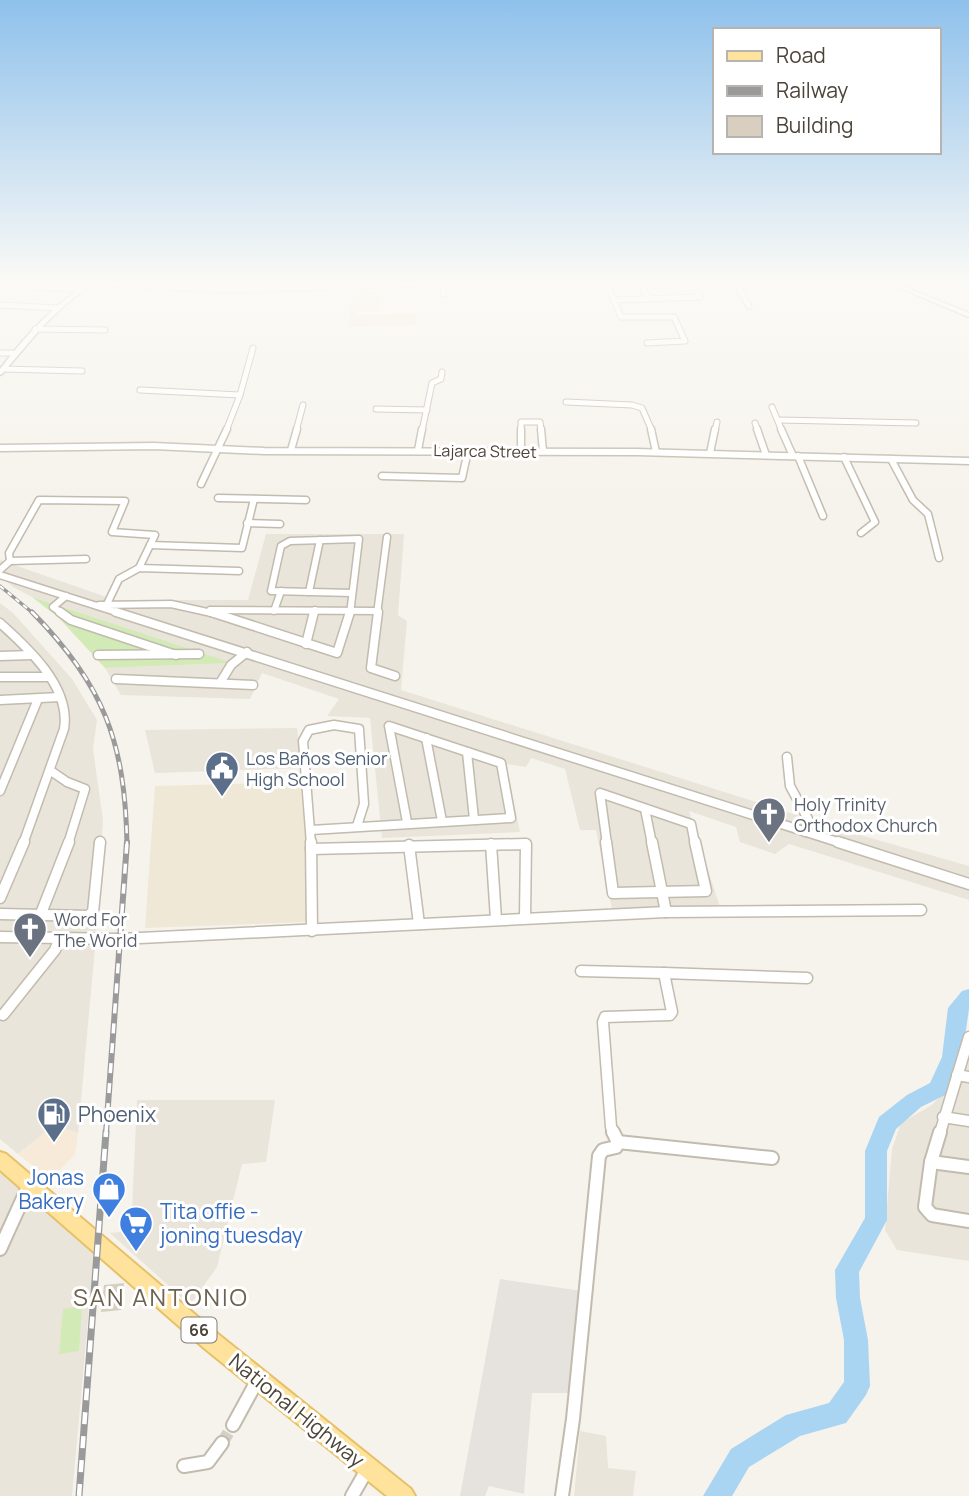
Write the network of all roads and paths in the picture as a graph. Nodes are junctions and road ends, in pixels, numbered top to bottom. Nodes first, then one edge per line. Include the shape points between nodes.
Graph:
1 (13, 353) edge
2 (251, 354) edge
3 (2, 371) edge
4 (82, 371) dead end
5 (442, 372) dead end
6 (140, 390) dead end
7 (240, 395) junction
8 (566, 402) dead end
9 (303, 405) dead end
10 (772, 407) dead end
11 (376, 409) dead end
12 (427, 410) junction
13 (779, 420) junction
14 (717, 422) dead end
15 (755, 423) dead end
16 (916, 423) dead end
17 (0, 448) edge
18 (219, 449) junction
19 (290, 450) junction
20 (418, 450) junction
21 (468, 451) junction
22 (543, 451) junction
23 (522, 452) junction
24 (656, 452) junction
25 (710, 453) junction
26 (766, 455) junction
27 (796, 456) junction
28 (844, 457) junction
29 (891, 458) junction
30 (969, 461) edge
31 (382, 476) dead end
32 (201, 484) dead end
33 (218, 498) dead end
34 (254, 499) junction
35 (306, 500) dead end
36 (823, 516) dead end
37 (247, 523) junction
38 (280, 524) dead end
39 (861, 533) dead end
40 (387, 537) dead end
41 (320, 540) junction
42 (150, 545) junction
43 (939, 558) dead end
44 (86, 559) dead end
45 (10, 561) junction
46 (139, 568) junction
47 (239, 571) dead end
48 (0, 573) edge
49 (281, 592) junction
50 (309, 592) junction
51 (352, 593) junction
52 (66, 596) junction
53 (107, 604) junction
54 (96, 605) junction
55 (204, 610) junction
56 (315, 610) junction
57 (274, 611) junction
58 (349, 611) junction
59 (377, 611) junction
60 (0, 623) edge
61 (306, 644) junction
62 (247, 652) junction
63 (176, 654) junction
64 (199, 654) dead end
65 (32, 655) junction
66 (98, 655) dead end
67 (0, 656) edge
68 (395, 676) dead end
69 (0, 677) edge
70 (48, 677) junction
71 (116, 679) dead end
72 (220, 683) junction
73 (253, 685) dead end
74 (60, 697) junction
75 (38, 699) junction
76 (1, 702) edge
77 (426, 738) junction
78 (467, 752) junction
79 (787, 757) dead end
80 (51, 771) junction
81 (0, 791) edge
82 (645, 809) junction
83 (474, 819) junction
84 (442, 821) junction
85 (407, 822) junction
86 (357, 826) junction
87 (311, 830) junction
88 (804, 832) junction
89 (100, 842) dead end
90 (491, 844) junction
91 (409, 845) junction
92 (311, 849) junction
93 (969, 884) edge
94 (663, 893) junction
95 (0, 898) edge
96 (921, 910) dead end
97 (666, 912) junction
98 (0, 914) edge
99 (40, 916) junction
100 (525, 917) junction
101 (496, 919) junction
102 (419, 924) junction
103 (312, 931) junction
104 (0, 937) edge
105 (60, 938) junction
106 (581, 971) dead end
107 (664, 973) junction
108 (807, 978) dead end
109 (3, 1016) dead end
110 (969, 1037) edge
111 (963, 1076) edge
112 (943, 1117) junction
113 (969, 1121) edge
114 (618, 1142) junction
115 (772, 1158) dead end
116 (0, 1159) edge
117 (931, 1162) junction
118 (969, 1167) edge
119 (29, 1184) junction
120 (969, 1221) edge
121 (0, 1249) edge
122 (259, 1379) junction
123 (233, 1424) tunnel mouth
124 (222, 1443) tunnel mouth
125 (184, 1466) dead end
126 (368, 1467) junction
127 (352, 1496) edge
128 (404, 1496) edge
129 (562, 1496) edge

1 - 3 street
2 - 7 street
3 - 4 street
5 - 12 street via 441,379 432,383
6 - 7 street
7 - 18 street
8 - 24 street via 642,408
9 - 19 street
10 - 13 street
11 - 12 street
12 - 20 street
13 - 16 street
13 - 27 street
14 - 25 street
15 - 26 street
17 - 18 street, Lajarca Street
18 - 19 street, Lajarca Street
18 - 32 street
19 - 20 street, Lajarca Street
20 - 21 street, Lajarca Street
21 - 23 street, Lajarca Street
21 - 31 street via 462,478
22 - 23 street, Lajarca Street
22 - 23 street via 540,422 527,420 521,422
22 - 24 street, Lajarca Street
24 - 25 street, Lajarca Street
25 - 26 street, Lajarca Street
26 - 27 street, Lajarca Street
27 - 28 street, Lajarca Street
27 - 36 street
28 - 29 street, Lajarca Street
28 - 39 street via 875,522
29 - 30 street, Lajarca Street
29 - 43 street via 913,500 928,514
33 - 34 street
34 - 35 street
34 - 37 street
37 - 38 street
37 - 42 street via 242,548
40 - 59 street
41 - 49 street via 290,541 281,546 269,588
41 - 50 street
41 - 51 street via 359,539
42 - 45 street via 155,536 112,532 124,501 39,500 9,553
42 - 46 street
44 - 45 street
45 - 48 street
46 - 47 street
46 - 53 street via 120,579
48 - 52 street
49 - 50 street
49 - 57 street
50 - 51 street
51 - 58 street
52 - 54 street
52 - 63 street via 53,607 71,621
53 - 54 street
53 - 55 street via 171,604
54 - 62 street
55 - 57 street
55 - 61 street
56 - 57 street
56 - 58 street
56 - 61 street
58 - 59 street
58 - 61 street via 337,653
59 - 68 street via 371,668
60 - 65 street
62 - 72 street via 231,665
62 - 88 street
63 - 64 street
63 - 66 street
65 - 67 street
65 - 70 street
69 - 70 street
70 - 74 street
71 - 72 street
72 - 73 street
74 - 75 street
74 - 80 street via 65,724
75 - 76 street
75 - 81 street
77 - 78 street
77 - 84 street
77 - 85 street via 389,726
78 - 83 street
78 - 83 street via 501,763 511,818
79 - 88 street via 790,786 808,819
80 - 95 street
80 - 99 street via 85,789
82 - 94 street
82 - 94 street via 691,824 706,891
82 - 94 street via 600,793 613,893
83 - 84 street
84 - 85 street
85 - 86 street
86 - 87 street
86 - 87 street via 364,804 359,729 331,726 309,730 303,741
87 - 92 street
88 - 93 street
89 - 99 street via 93,912 88,916
90 - 91 street
90 - 100 street via 526,844
90 - 101 street
91 - 92 street
91 - 102 street
92 - 103 street
94 - 97 street
96 - 97 street
97 - 100 street
98 - 99 street
100 - 101 street
101 - 102 street
102 - 103 street
103 - 105 street
104 - 105 street
105 - 109 street
106 - 107 street
107 - 108 street
107 - 114 street via 670,1015 613,1015 603,1022 611,1127
110 - 111 street
111 - 112 street
112 - 113 street
112 - 117 street
114 - 115 street
114 - 129 street via 599,1156
116 - 119 main road, National Highway / 66
117 - 118 street
117 - 120 street via 926,1212
119 - 121 street
119 - 122 main road, National Highway / 66
122 - 123 street
122 - 126 main road, National Highway / 66
124 - 125 street via 212,1462
126 - 127 street
126 - 128 main road, National Highway / 66

